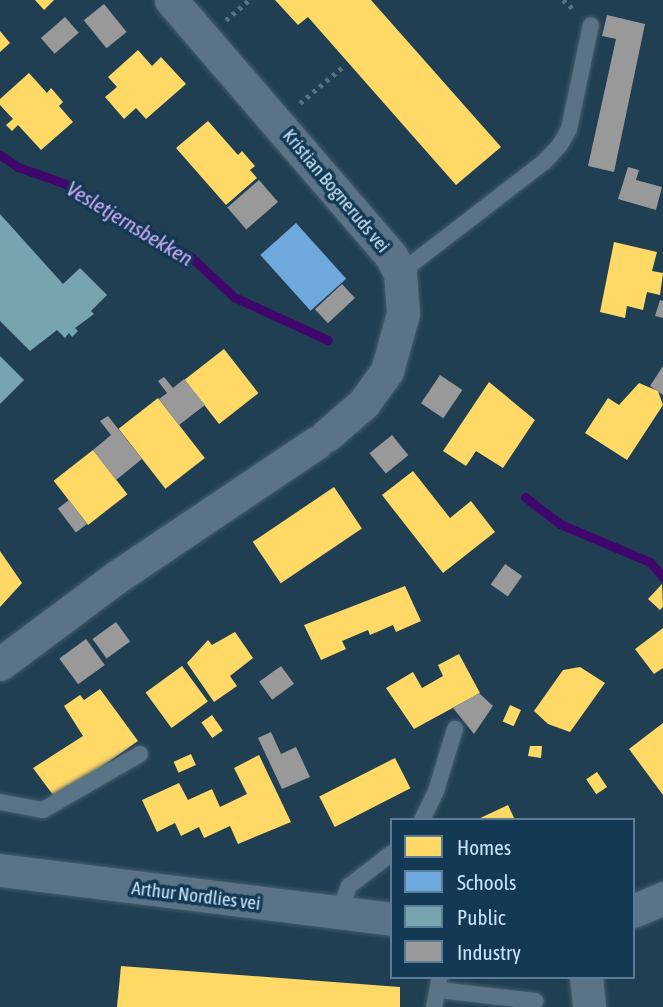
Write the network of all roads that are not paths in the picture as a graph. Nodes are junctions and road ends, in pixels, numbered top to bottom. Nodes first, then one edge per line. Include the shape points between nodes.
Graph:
1 (171, 0) edge
2 (591, 25) dead end
3 (400, 272) junction
4 (0, 664) edge
5 (455, 729) dead end
6 (141, 754) dead end
7 (0, 802) edge
8 (423, 818) edge
9 (390, 855) edge
10 (0, 870) edge
11 (663, 898) edge
12 (635, 910) edge
13 (339, 912) junction
14 (390, 919) edge
15 (586, 979) edge
16 (439, 984) edge
17 (535, 1001) dead end
18 (434, 1007) edge
19 (589, 1007) edge

1 - 3 street, Kristian Bogneruds vei
2 - 3 lane via 569,129 560,145
3 - 4 street, Kristian Bogneruds vei via 402,313 387,371 364,403 321,439 128,569
5 - 8 lane
6 - 7 lane via 43,810
9 - 13 lane via 349,886
10 - 13 street, Arthur Nordlies vei
11 - 12 street
13 - 14 street, Arthur Nordlies vei
15 - 19 street
16 - 17 lane
16 - 18 lane

